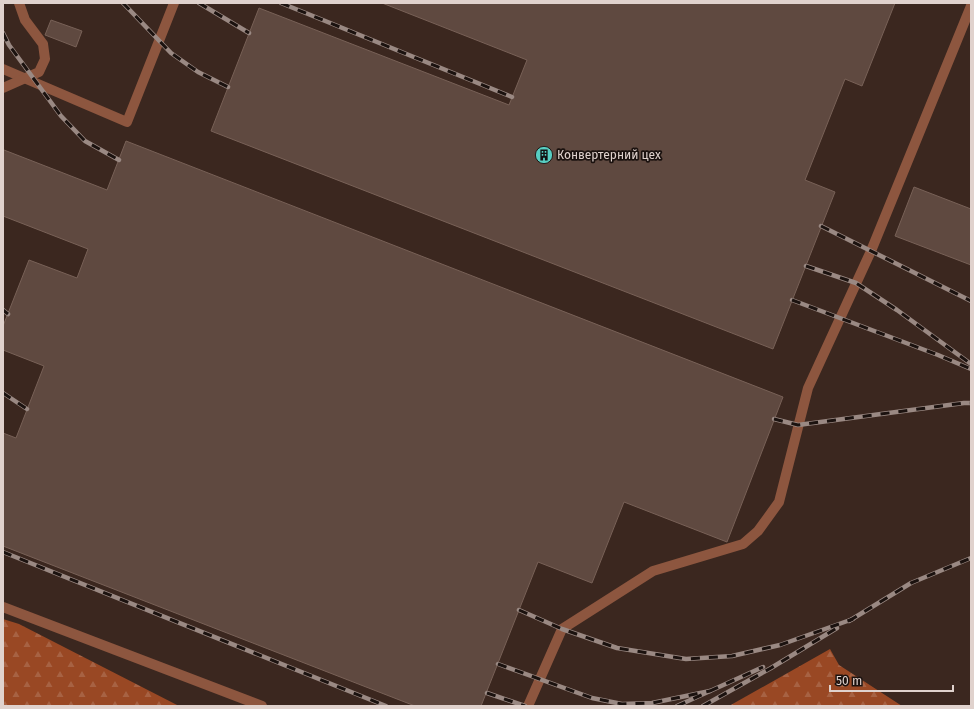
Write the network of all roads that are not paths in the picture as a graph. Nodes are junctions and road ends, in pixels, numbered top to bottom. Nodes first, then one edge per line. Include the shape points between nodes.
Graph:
1 (19, 3) edge
2 (174, 3) edge
3 (971, 6) edge
4 (3, 69) edge
5 (25, 78) junction
6 (3, 88) edge
7 (3, 607) edge
8 (262, 706) edge
9 (528, 706) edge

1 - 5 lane via 25,20 43,44 45,59 39,72
2 - 5 lane via 127,122
3 - 9 lane via 871,251 808,388 780,502 758,531 743,544 653,570 562,629
4 - 5 lane
5 - 6 lane
7 - 8 lane

